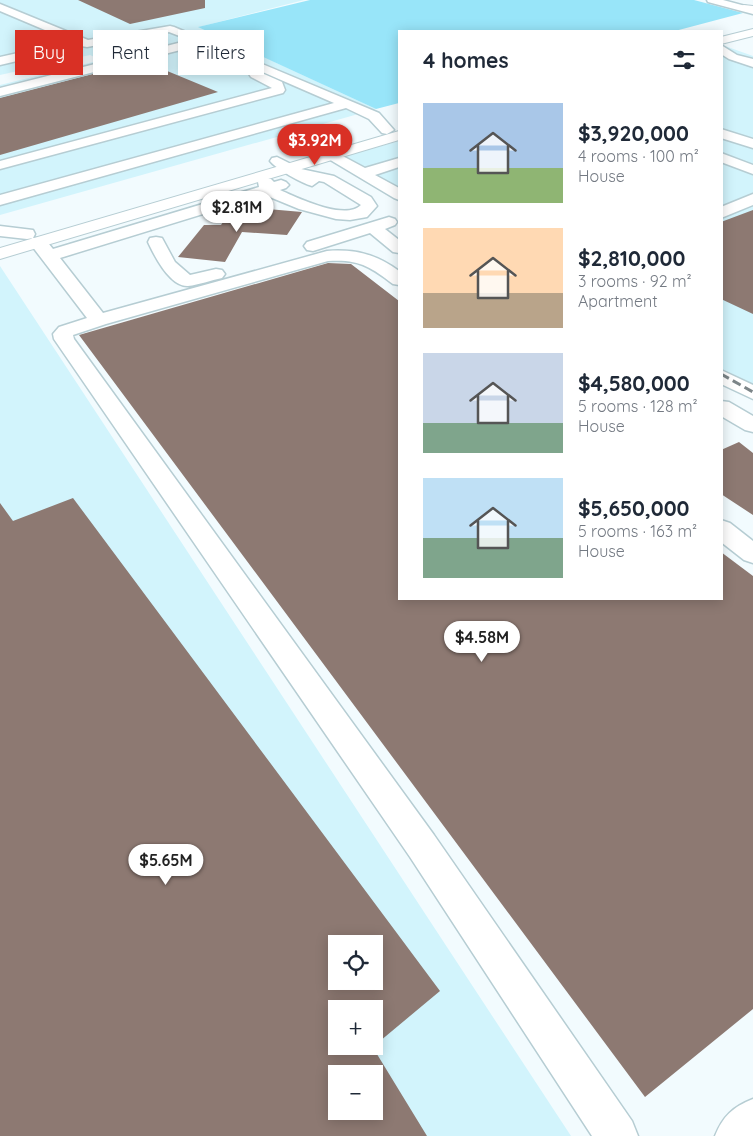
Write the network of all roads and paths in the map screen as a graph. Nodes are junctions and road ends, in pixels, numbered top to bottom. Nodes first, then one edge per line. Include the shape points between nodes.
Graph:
1 (712, 0) edge
2 (0, 7) edge
3 (750, 9) edge
4 (753, 26) edge
5 (54, 30) edge
6 (753, 32) edge
7 (178, 34) edge
8 (723, 41) edge
9 (83, 42) edge
10 (744, 45) dead end
11 (178, 47) edge
12 (15, 58) edge
13 (0, 61) edge
14 (729, 70) dead end
15 (264, 71) edge
16 (258, 75) edge
17 (0, 92) edge
18 (347, 104) junction
19 (395, 130) edge
20 (723, 134) edge
21 (753, 144) edge
22 (723, 147) edge
23 (328, 152) junction
24 (723, 158) edge
25 (753, 158) edge
26 (398, 162) edge
27 (0, 165) edge
28 (287, 167) junction
29 (365, 174) junction
30 (750, 178) edge
31 (265, 180) junction
32 (318, 186) junction
33 (398, 194) edge
34 (753, 199) edge
35 (0, 200) edge
36 (723, 211) edge
37 (366, 218) junction
38 (394, 223) edge
39 (0, 230) edge
40 (0, 242) edge
41 (156, 242) dead end
42 (38, 244) junction
43 (398, 247) edge
44 (0, 254) edge
45 (398, 279) edge
46 (188, 288) junction
47 (99, 320) junction
48 (723, 377) edge
49 (753, 393) edge
50 (723, 408) edge
51 (753, 425) edge
52 (723, 532) edge
53 (753, 554) edge
54 (753, 1120) edge
55 (617, 1136) edge
56 (736, 1136) edge

1 - 3 street
2 - 5 street
4 - 8 main road
6 - 8 main road
7 - 9 street via 170,30 96,44
8 - 10 street
8 - 14 street via 733,57 753,64
11 - 17 street
12 - 13 street
15 - 18 street
16 - 27 street via 278,85 279,90
18 - 19 street
18 - 35 street
19 - 23 main road
20 - 21 street
22 - 25 street
23 - 28 main road
23 - 29 street
24 - 30 street
26 - 29 street
28 - 31 main road
28 - 32 street
29 - 33 street
31 - 32 street
31 - 37 street via 322,212
31 - 42 street
31 - 42 main road
32 - 37 street
34 - 36 street
37 - 38 street
37 - 43 street
37 - 46 street via 344,237
39 - 42 street
40 - 42 main road
41 - 46 street via 168,265
42 - 44 main road
42 - 47 street
45 - 46 street via 369,259 343,254
46 - 47 street
47 - 55 street via 66,331 64,339 422,846
48 - 49 street
50 - 51 street
52 - 53 street
54 - 56 street

